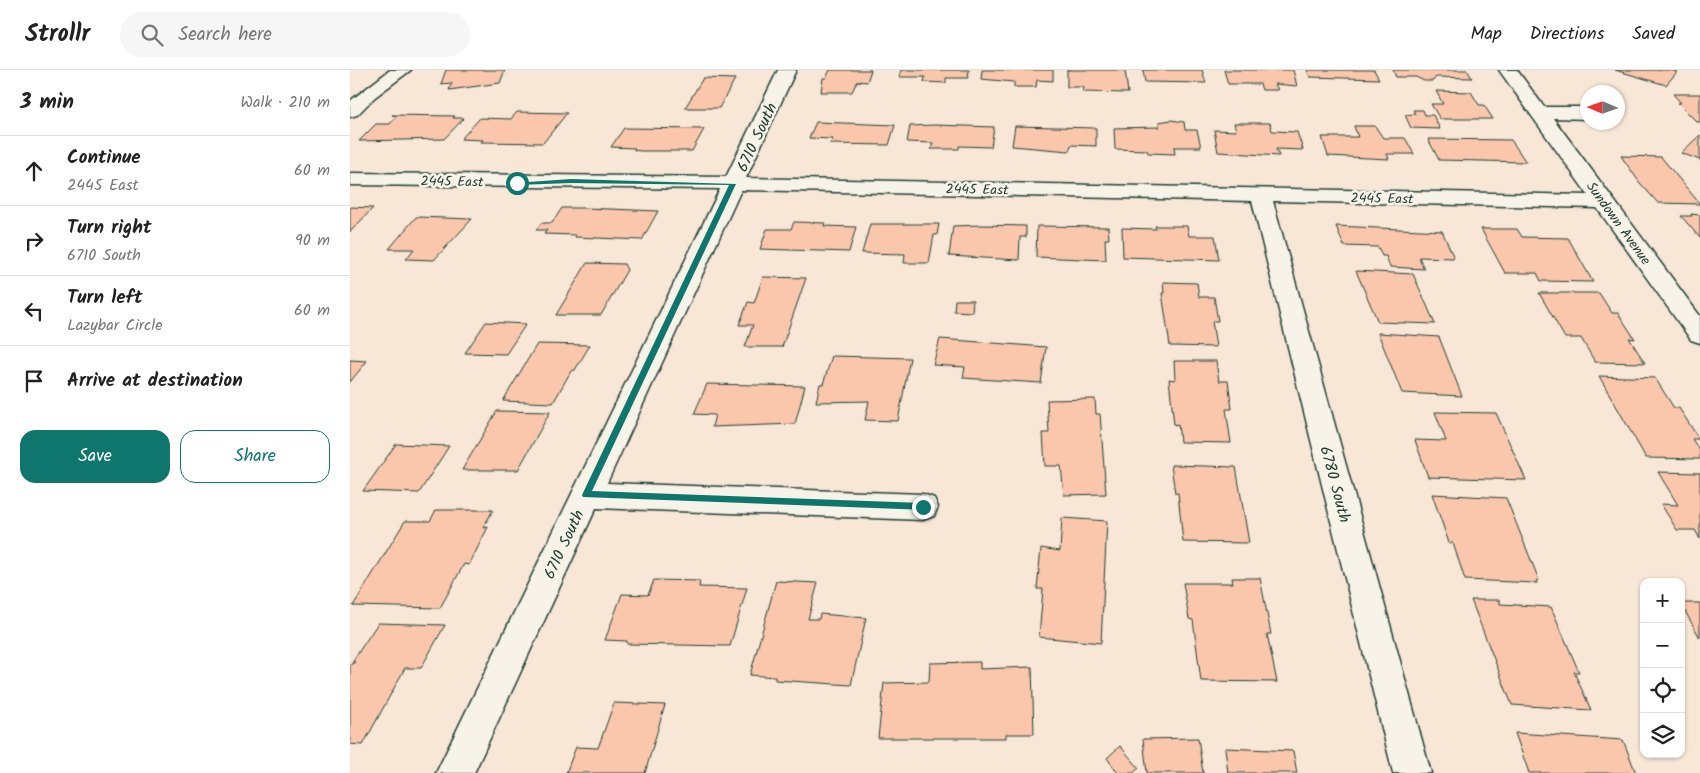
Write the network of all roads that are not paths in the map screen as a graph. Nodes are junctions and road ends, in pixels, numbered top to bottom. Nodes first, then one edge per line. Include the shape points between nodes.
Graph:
1 (402, 70) edge
2 (787, 70) edge
3 (1508, 70) edge
4 (350, 111) edge
5 (1539, 112) junction
6 (1580, 113) edge
7 (350, 179) edge
8 (733, 184) junction
9 (1261, 195) junction
10 (1604, 202) junction
11 (1700, 334) edge
12 (586, 495) junction
13 (923, 507) dead end
14 (455, 773) edge
15 (1412, 773) edge

1 - 4 street
2 - 8 street, 6710 South
3 - 5 street, Sundown Avenue
5 - 6 street
5 - 10 street, Sundown Avenue
7 - 8 street, 2445 East
8 - 9 street, 2445 East
8 - 12 street, 6710 South
9 - 10 street, 2445 East
9 - 15 street, 6780 South
10 - 11 street, Sundown Avenue
12 - 13 street
12 - 14 street, 6710 South

